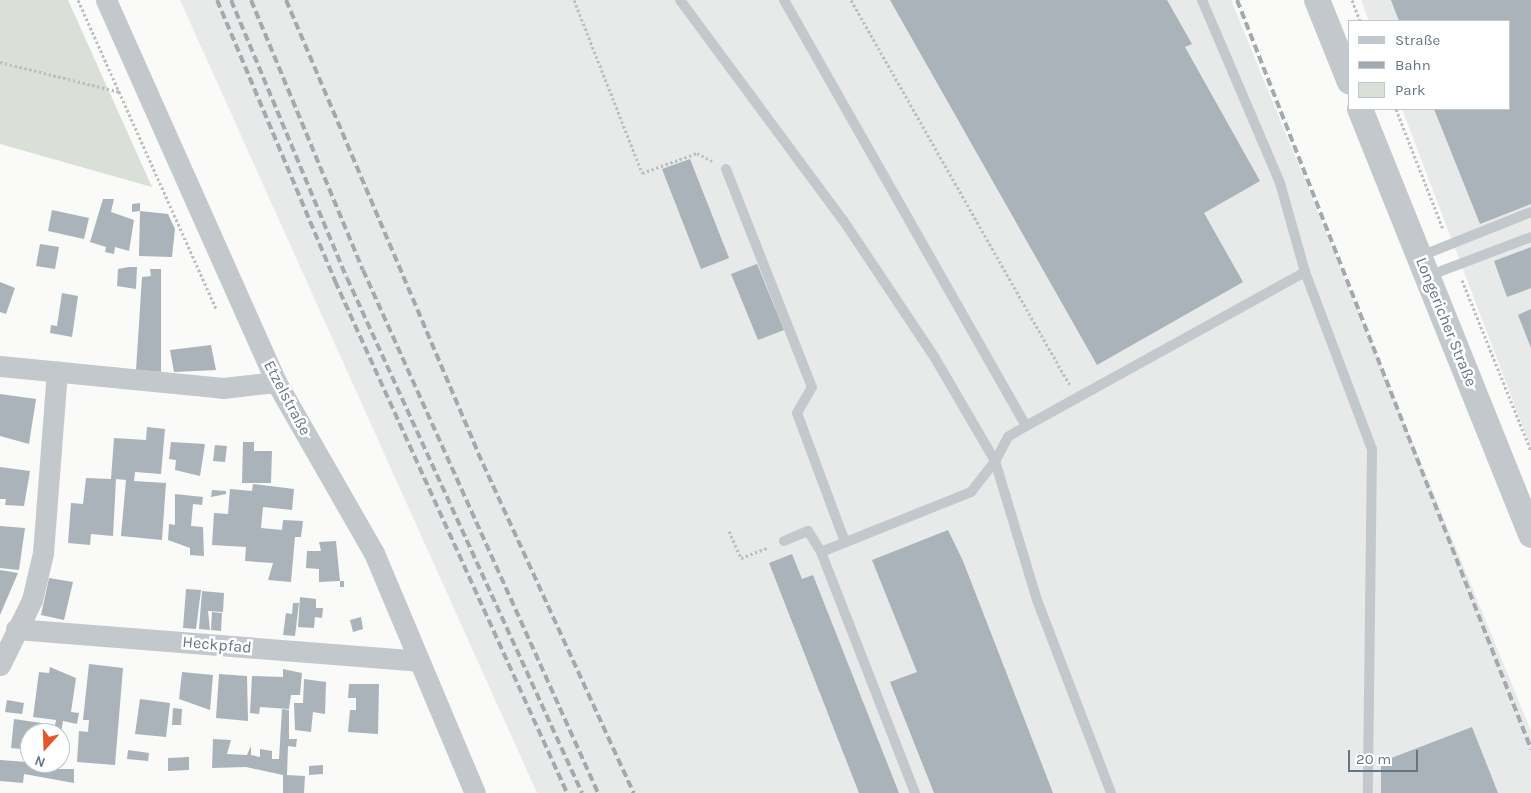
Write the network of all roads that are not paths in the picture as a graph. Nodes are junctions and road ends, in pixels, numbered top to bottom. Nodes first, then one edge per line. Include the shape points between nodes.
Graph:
1 (106, 0) edge
2 (680, 0) edge
3 (784, 0) edge
4 (1202, 0) edge
5 (1317, 0) edge
6 (1348, 77) edge
7 (1360, 110) edge
8 (726, 169) road end
9 (1531, 212) edge
10 (1531, 237) edge
11 (1423, 267) junction
12 (1305, 272) junction
13 (0, 366) edge
14 (57, 372) junction
15 (276, 382) junction
16 (1026, 426) junction
17 (995, 460) junction
18 (1531, 535) edge
19 (784, 541) road end
20 (845, 542) junction
21 (821, 552) junction
22 (16, 629) junction
23 (418, 661) junction
24 (0, 665) edge
25 (475, 793) edge
26 (915, 793) edge
27 (1111, 793) edge
28 (1368, 793) edge

1 - 15 street, Etzelstraße
2 - 17 lane via 843,220 935,358
3 - 16 lane
4 - 12 lane via 1280,182
5 - 6 street
7 - 11 street, Longericher Straße
8 - 20 lane via 812,387 797,413
9 - 11 lane
10 - 11 lane
11 - 18 street, Longericher Straße
12 - 16 lane
12 - 28 lane via 1372,449
13 - 14 street
14 - 15 street via 223,388
14 - 22 street via 43,553 32,600
15 - 23 street, Etzelstraße via 374,553
16 - 17 lane via 1008,437
17 - 20 lane via 970,492
17 - 27 lane via 1037,600
19 - 21 lane via 808,531
20 - 21 lane
21 - 26 lane
22 - 23 street, Heckpfad
22 - 24 street
23 - 25 street, Etzelstraße

